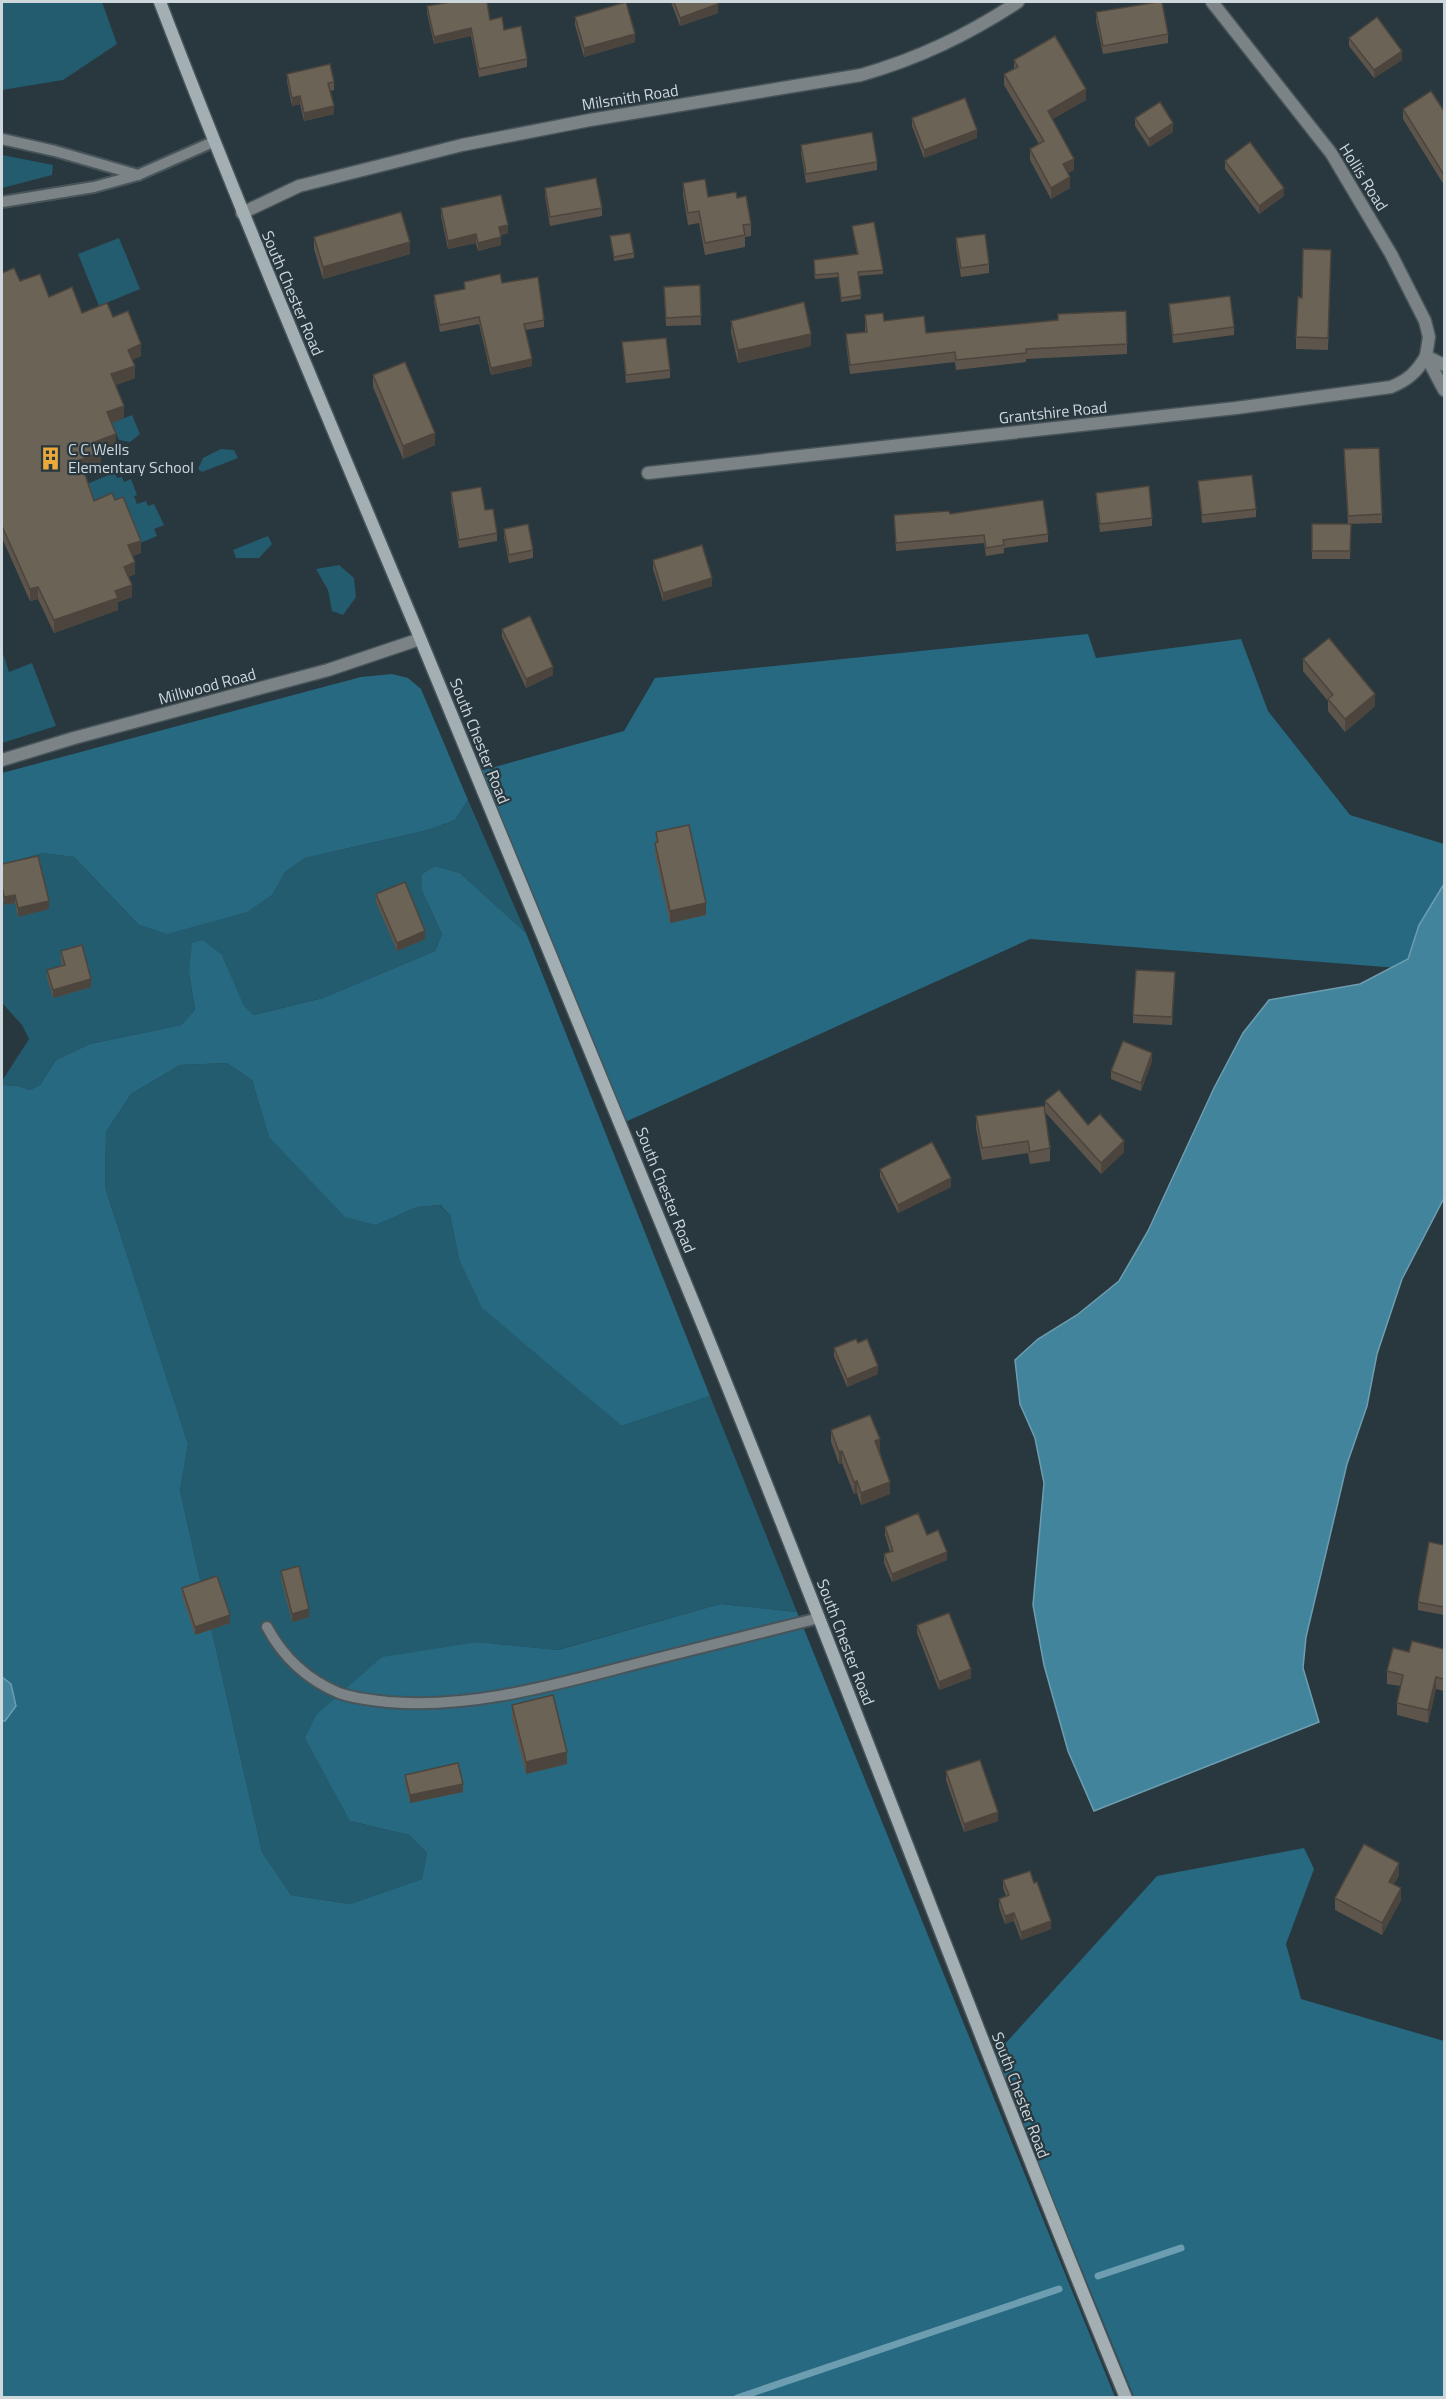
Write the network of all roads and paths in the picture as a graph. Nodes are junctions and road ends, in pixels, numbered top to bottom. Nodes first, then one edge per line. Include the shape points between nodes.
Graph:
1 (160, 2) edge
2 (1018, 2) edge
3 (1212, 2) edge
4 (2, 139) edge
5 (213, 142) junction
6 (138, 175) junction
7 (2, 202) edge
8 (242, 213) junction
9 (1426, 356) junction
10 (1444, 365) edge
11 (1444, 390) edge
12 (648, 473) dead end
13 (420, 639) junction
14 (2, 760) edge
15 (819, 1618) junction
16 (267, 1627) dead end
17 (1126, 2397) edge

1 - 5 street, South Chester Road
2 - 8 street, Milsmith Road via 937,49 861,75 462,145 299,186
3 - 9 street, Hollis Road via 1331,153 1391,254 1425,321 1429,337
4 - 6 lane
5 - 6 lane
5 - 8 street, South Chester Road
6 - 7 lane via 94,187
8 - 13 street, South Chester Road
9 - 10 street
9 - 11 street, Hollis Road
9 - 12 street, Grantshire Road via 1406,381 1391,387 1236,408
13 - 14 street, Millwood Road via 328,670
13 - 15 street, South Chester Road via 700,1317
15 - 16 lane via 545,1686 495,1697 444,1702 384,1701 340,1693 312,1679 288,1658
15 - 17 street, South Chester Road via 1035,2175

